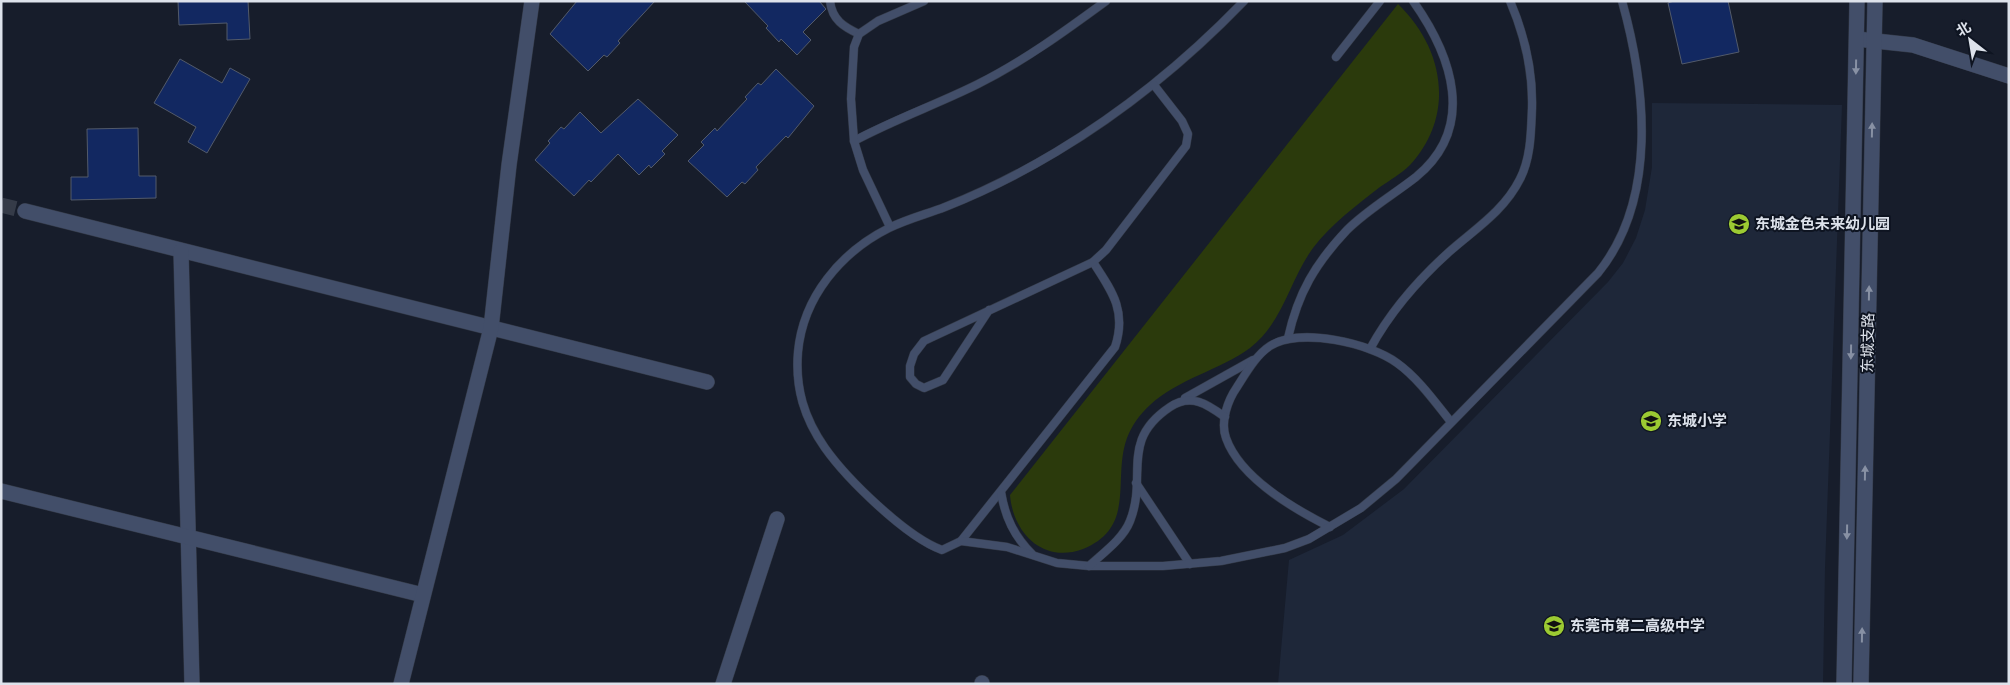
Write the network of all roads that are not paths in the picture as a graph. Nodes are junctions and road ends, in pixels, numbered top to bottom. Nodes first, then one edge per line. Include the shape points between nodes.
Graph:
1 (532, 1) edge
2 (830, 1) edge
3 (924, 1) edge
4 (1106, 1) edge
5 (1244, 1) edge
6 (1380, 1) edge
7 (1413, 1) edge
8 (1510, 1) edge
9 (1622, 1) edge
10 (1857, 1) edge
11 (1875, 1) edge
12 (859, 34) junction
13 (1857, 39) junction
14 (1874, 41) junction
15 (1336, 58) dead end
16 (2009, 76) edge
17 (1154, 85) junction
18 (854, 141) junction
19 (25, 211) tunnel mouth
20 (890, 228) junction
21 (182, 251) junction
22 (1093, 262) junction
23 (990, 310) junction
24 (490, 328) junction
25 (1288, 338) junction
26 (1370, 349) junction
27 (1257, 358) junction
28 (706, 382) dead end
29 (1176, 403) junction
30 (1225, 417) junction
31 (1451, 422) junction
32 (1136, 482) junction
33 (1, 491) edge
34 (1001, 492) junction
35 (777, 519) dead end
36 (1330, 526) junction
37 (188, 539) junction
38 (960, 541) junction
39 (1034, 556) junction
40 (1190, 564) junction
41 (1089, 566) junction
42 (424, 595) junction
43 (192, 684) edge
44 (401, 684) edge
45 (723, 684) edge
46 (1844, 684) edge
47 (1861, 684) edge

1 - 24 street
2 - 12 lane via 841,25
3 - 12 lane via 878,21
4 - 18 lane via 1042,46 979,84
5 - 17 lane
6 - 15 lane
7 - 25 lane via 1442,52 1450,78 1451,124 1445,143 1416,176 1348,229 1322,259 1294,310
8 - 26 lane via 1521,27 1530,72 1532,129 1521,179 1495,214 1425,274
9 - 31 lane via 1637,70 1640,116 1640,166 1624,233 1598,273
10 - 13 street, 东城支路
11 - 14 street, 东城支路
12 - 18 lane via 854,47 851,99
13 - 14 street
13 -> 46 street, 东城支路
14 - 16 street via 1920,47
47 -> 14 street, 东城支路
17 - 20 lane via 1105,121 1039,162 946,207
17 - 22 lane via 1182,121 1188,134 1186,146 1106,250
18 - 20 lane via 863,170
19 - 21 street
20 - 38 lane via 844,260 826,279 811,303 800,335 797,368 800,401 814,432 834,461 865,494 926,544 942,550
21 - 24 street
21 - 37 street
22 - 23 lane
22 - 34 lane via 1117,301 1120,320 1115,347
23 - 23 lane via 924,341 910,366 910,377 916,384 924,388 943,380
24 - 28 street
24 - 42 street
25 - 26 lane via 1345,342
25 - 27 lane via 1270,346
26 - 31 lane via 1398,363
27 - 29 lane
27 - 30 lane via 1230,398
29 - 30 lane via 1190,399 1203,401
29 - 32 lane via 1148,426 1140,443
30 - 36 lane via 1225,435 1239,462 1273,494
31 - 36 lane via 1396,479 1361,508
32 - 40 lane
32 - 41 lane via 1134,508 1129,522 1117,540
33 - 37 street
34 - 38 lane
34 - 39 lane via 1015,533
35 - 45 street
36 - 40 lane via 1285,548 1230,560
37 - 42 street
37 - 43 street
38 - 39 lane via 1007,547
39 - 41 lane via 1057,563
40 - 41 lane
42 - 44 street

